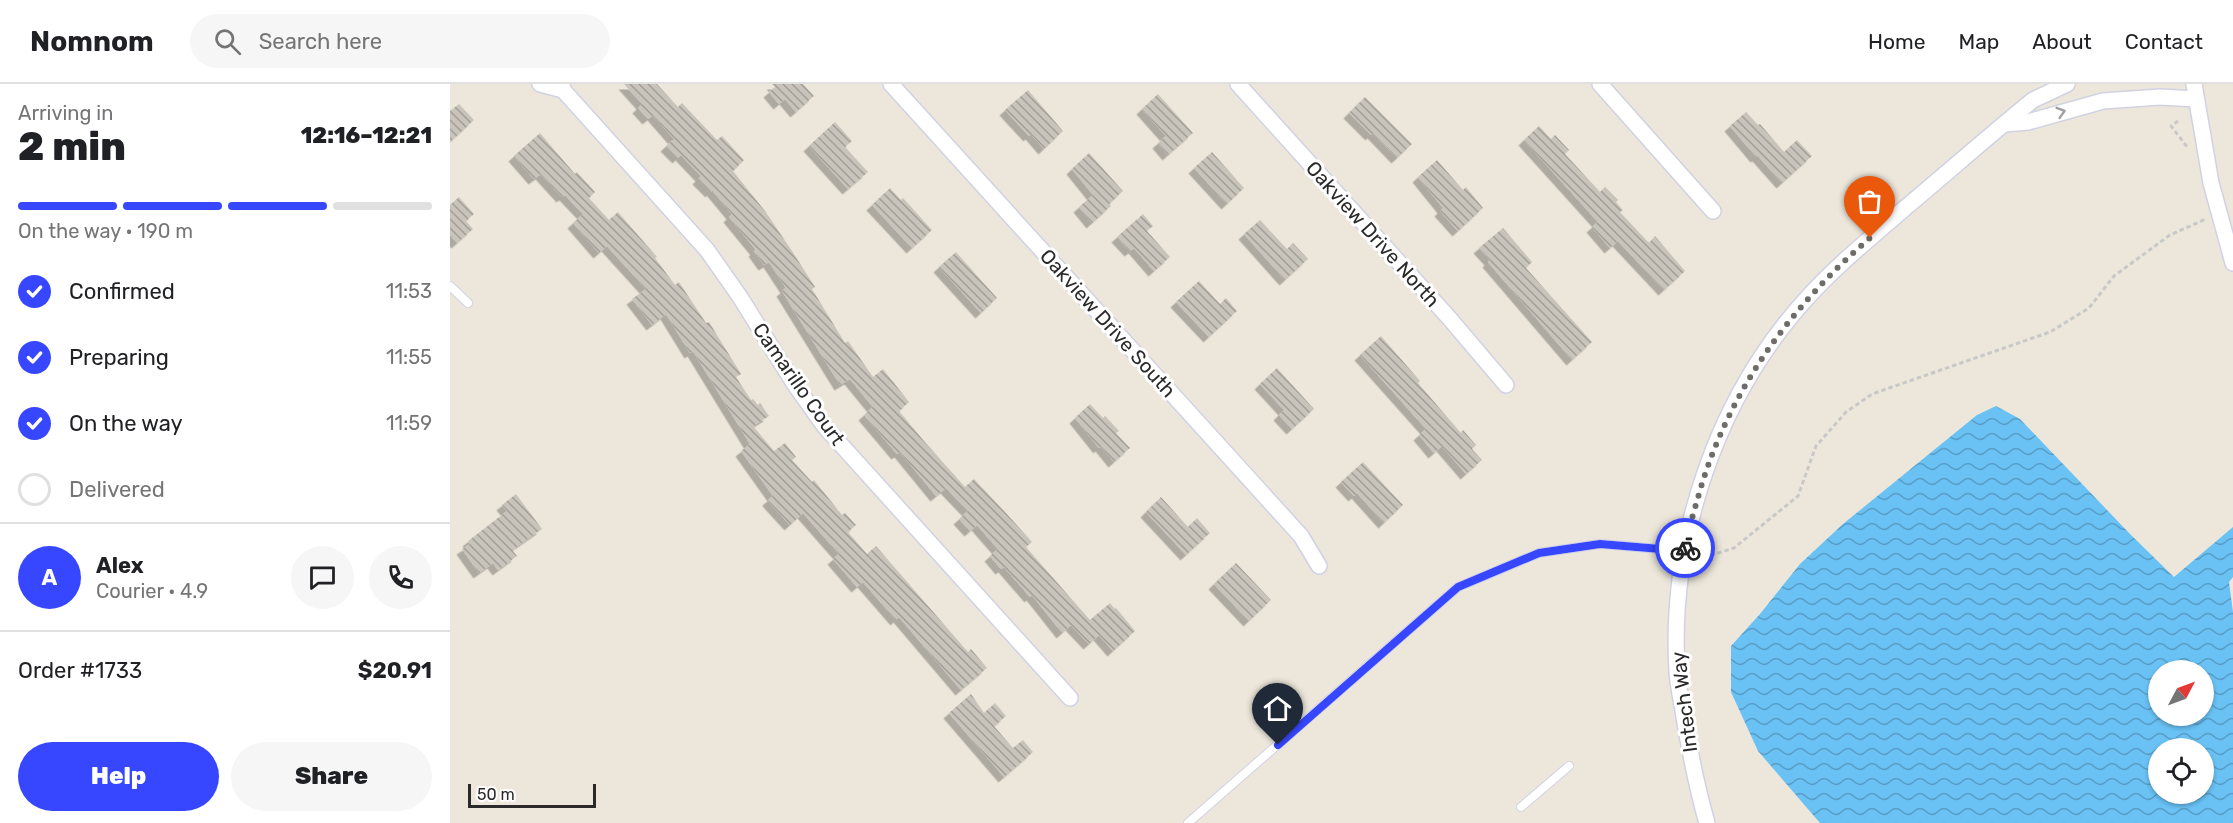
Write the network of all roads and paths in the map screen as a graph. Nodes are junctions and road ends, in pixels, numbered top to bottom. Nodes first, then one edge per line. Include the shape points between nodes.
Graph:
1 (540, 84) edge
2 (891, 84) edge
3 (1238, 84) edge
4 (1600, 84) edge
5 (2067, 84) edge
6 (563, 87) edge
7 (2195, 92) edge
8 (2178, 121) dead end
9 (2004, 124) junction
10 (2190, 150) dead end
11 (1713, 212) dead end
12 (2208, 218) dead end
13 (2233, 263) edge
14 (450, 286) edge
15 (468, 303) dead end
16 (1506, 385) dead end
17 (1685, 551) junction
18 (1703, 558) dead end
19 (1318, 566) dead end
20 (1070, 698) dead end
21 (1569, 766) dead end
22 (1521, 807) dead end
23 (1188, 823) edge
24 (1707, 823) edge

1 - 6 street, Camarillo Court
2 - 19 street, Oakview Drive South via 1300,536
3 - 16 street, Oakview Drive North
4 - 11 street
5 - 9 street, Intech Way via 2033,100
6 - 20 street, Camarillo Court via 707,250 825,427
9 -> 7 street via 2028,122 2103,101
7 - 13 street via 2211,183
8 - 10 path via 2171,126
9 - 17 street, Intech Way via 1837,267 1769,346 1746,381 1706,468
12 - 18 path via 2170,235 2114,276 2089,308 2050,332 1872,394 1846,412 1816,446 1798,496 1734,548
14 - 15 lane
17 - 23 lane via 1600,544 1539,553 1458,587
17 - 24 street, Intech Way via 1678,600 1677,673 1694,777
21 - 22 lane

